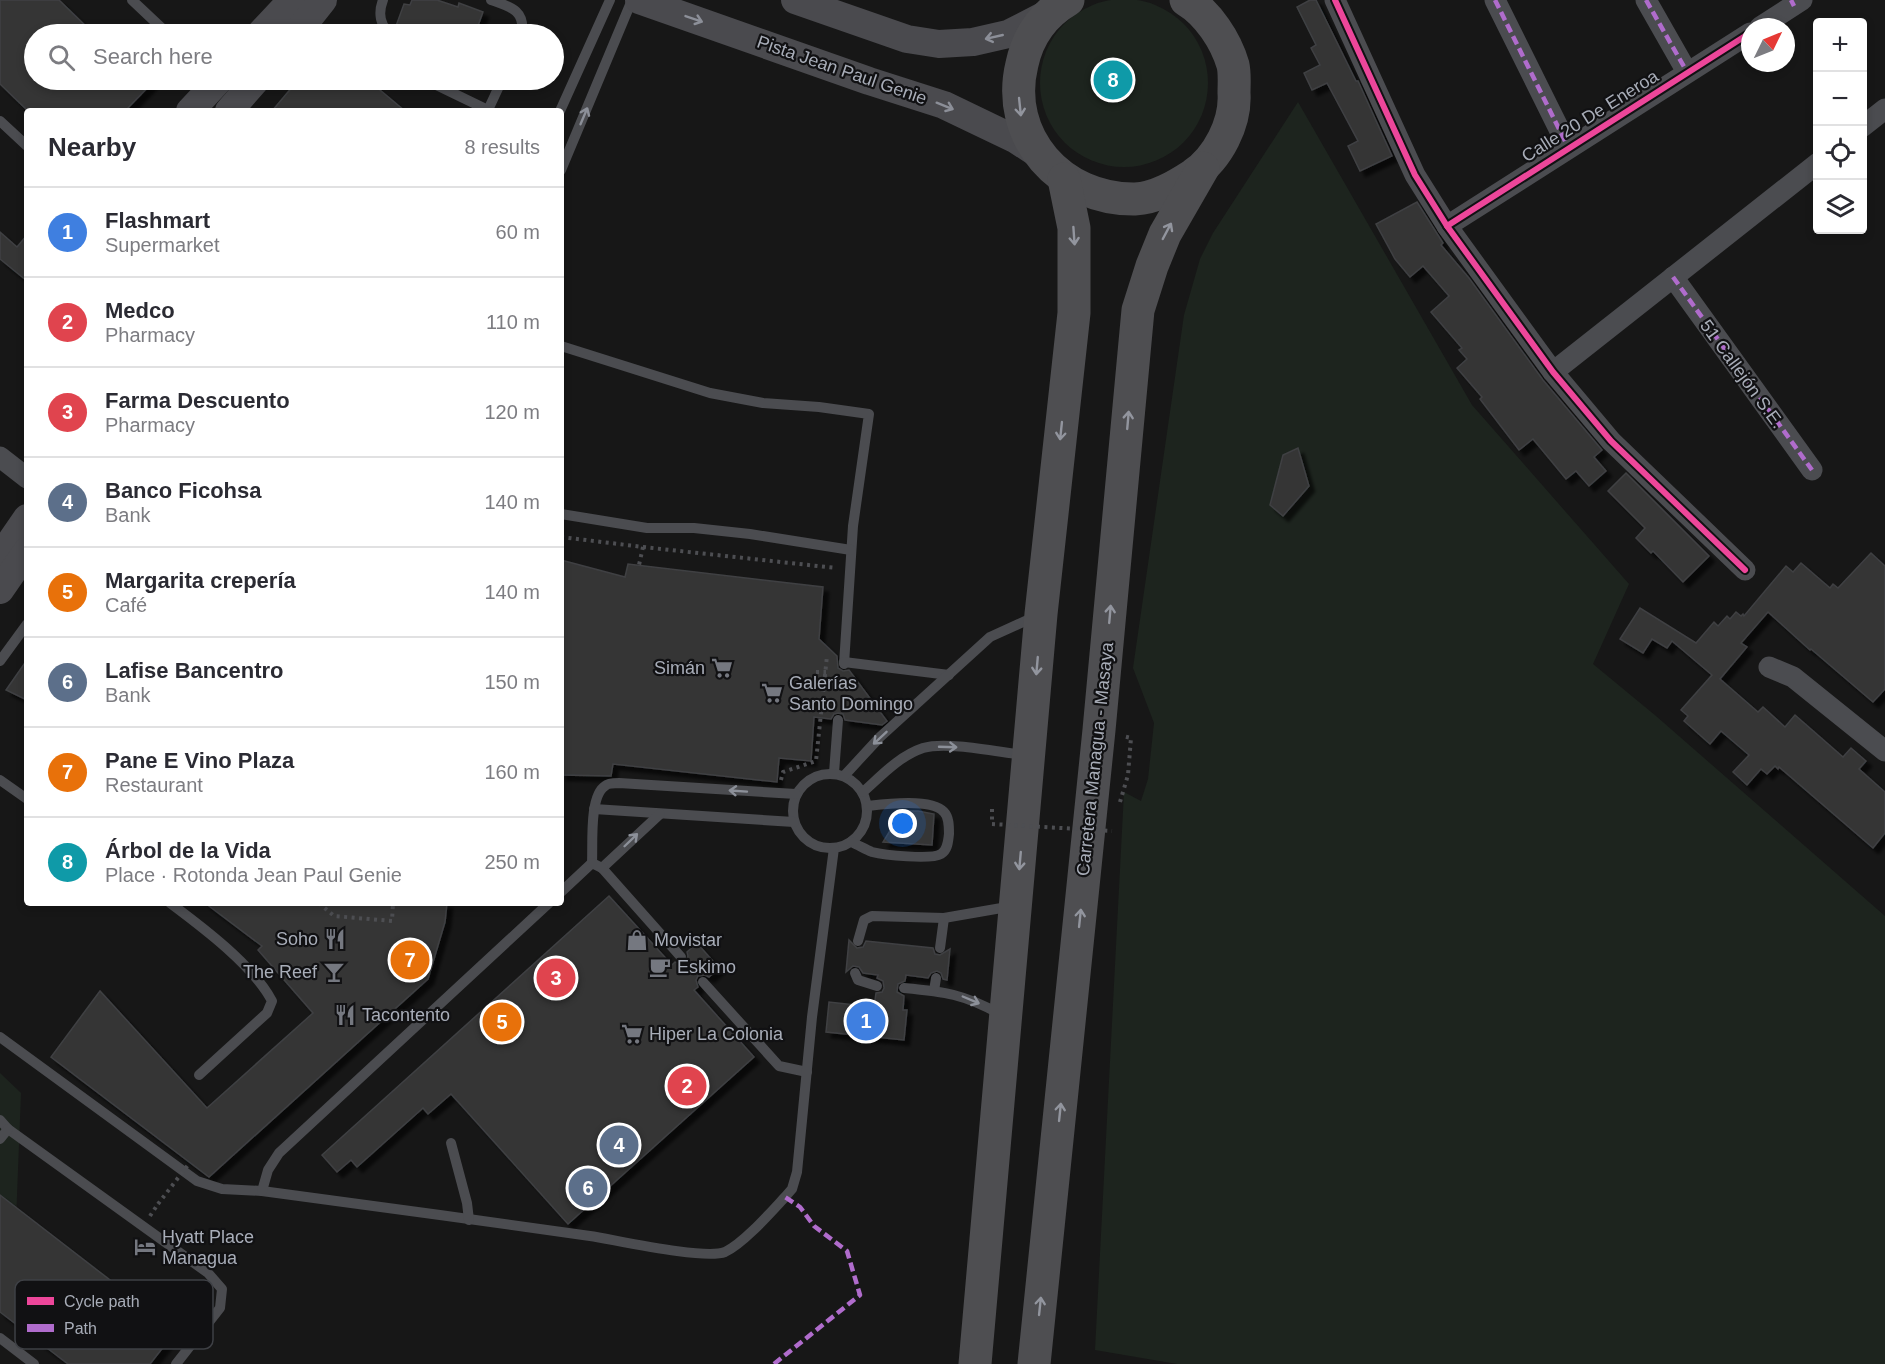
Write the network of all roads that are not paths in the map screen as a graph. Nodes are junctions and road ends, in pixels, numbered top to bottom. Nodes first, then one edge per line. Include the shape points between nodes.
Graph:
1 (132, 0) edge
2 (292, 0) edge
3 (323, 0) edge
4 (383, 0) edge
5 (610, 0) edge
6 (632, 0) edge
7 (639, 0) edge
8 (795, 0) edge
9 (1335, 0) edge
10 (1495, 0) edge
11 (1646, 0) edge
12 (498, 1) edge
13 (1195, 1) edge
14 (1795, 2) edge
15 (1062, 4) edge
16 (1773, 18) edge
17 (157, 24) edge
18 (269, 24) edge
19 (304, 24) edge
20 (383, 24) edge
21 (523, 24) edge
22 (1741, 39) edge
23 (1687, 72) junction
24 (210, 90) edge
25 (247, 90) edge
26 (447, 90) edge
27 (498, 90) edge
28 (193, 108) edge
29 (232, 108) edge
30 (485, 108) edge
31 (490, 108) edge
32 (561, 108) edge
33 (1885, 110) edge
34 (0, 121) edge
35 (1864, 126) edge
36 (24, 143) edge
37 (1568, 147) junction
38 (565, 148) edge
39 (1038, 154) junction
40 (1813, 167) edge
41 (1203, 168) junction
42 (1064, 179) junction
43 (1447, 226) junction
44 (1673, 277) junction
45 (564, 347) edge
46 (1553, 372) junction
47 (0, 458) edge
48 (1812, 470) dead end
49 (24, 476) edge
50 (564, 514) edge
51 (24, 522) edge
52 (851, 550) junction
53 (24, 555) edge
54 (0, 557) edge
55 (1745, 570) dead end
56 (0, 591) edge
57 (1041, 614) junction
58 (24, 628) edge
59 (0, 661) edge
60 (1769, 668) dead end
61 (950, 675) junction
62 (838, 720) dead end
63 (1885, 751) edge
64 (1029, 756) junction
65 (839, 774) junction
66 (0, 780) edge
67 (863, 792) junction
68 (796, 794) junction
69 (24, 797) edge
70 (868, 806) junction
71 (594, 809) junction
72 (660, 814) junction
73 (794, 822) junction
74 (851, 842) junction
75 (834, 848) junction
76 (597, 866) junction
77 (564, 890) edge
78 (1016, 905) junction
79 (174, 906) edge
80 (546, 906) edge
81 (944, 918) junction
82 (858, 941) dead end
83 (940, 948) dead end
84 (681, 957) dead end
85 (855, 973) dead end
86 (936, 978) dead end
87 (703, 982) dead end
88 (877, 986) dead end
89 (904, 988) dead end
90 (934, 990) junction
91 (1006, 1017) junction
92 (0, 1037) edge
93 (807, 1072) junction
94 (199, 1075) dead end
95 (0, 1120) edge
96 (8, 1129) junction
97 (0, 1139) edge
98 (451, 1143) dead end
99 (262, 1191) junction
100 (469, 1220) junction
101 (213, 1317) edge
102 (0, 1338) edge
103 (188, 1349) edge
104 (34, 1364) edge
105 (176, 1364) edge
106 (975, 1364) edge
107 (1034, 1364) edge

1 - 17 lane
2 - 18 main road
3 - 19 main road
4 - 20 lane
5 - 32 lane
38 -> 6 lane
7 -> 39 main road, Pista Jean Paul Genie via 944,105
15 -> 8 main road via 1008,34 974,42 939,44 907,39
9 - 43 street via 1415,175
10 - 37 street
11 - 23 street
12 - 21 lane via 519,14
13 - 41 highway via 1218,32 1233,66 1235,102 1225,138
14 - 16 street
15 -> 39 highway via 1026,45 1017,82 1021,120
22 - 23 street, Calle 20 De Eneroa
23 - 37 street, Calle 20 De Eneroa
24 - 28 main road
25 - 29 main road
26 - 30 lane
27 - 31 lane
33 - 35 street
34 - 36 lane
37 - 43 street, Calle 20 De Eneroa
39 - 42 highway
40 - 44 street
41 - 42 highway via 1173,189 1137,199 1099,195
107 -> 41 highway, Carretera Managua - Masaya via 1138,310 1165,234
42 -> 57 highway via 1074,228 1074,314
43 - 46 street
44 - 46 street
44 - 48 street, 51 Callejón S.E.
45 - 52 lane via 710,393 869,414
46 - 55 street via 1611,441
47 - 49 street
50 - 52 lane via 647,528 750,534
51 - 54 main road
52 - 61 lane via 844,663
53 - 56 main road
57 - 61 lane via 990,637
57 -> 64 highway
58 - 59 lane
60 - 63 street via 1793,677
61 -> 65 lane
62 - 65 lane
67 -> 64 lane via 900,761 923,748 945,746
64 -> 78 highway
65 - 67 lane via 855,782
65 - 68 lane via 812,778
66 - 69 lane
67 - 70 lane
68 -> 71 lane via 619,783 606,785 597,795
68 - 73 lane
70 - 74 lane via 865,826
70 - 74 lane via 935,806 945,812 948,845 941,854 932,856 885,854
71 - 72 lane
71 - 76 lane
72 - 73 lane
76 -> 72 lane
73 - 75 lane via 809,842
74 - 75 lane
75 - 93 lane
76 - 77 lane
76 - 84 lane
78 - 81 lane
78 - 91 highway
79 - 94 lane via 239,961 272,1001 267,1013
80 - 99 lane via 279,1153 268,1170
81 - 82 lane via 872,916 864,920
81 - 83 lane
85 - 88 lane via 858,980
86 - 90 lane
87 - 93 lane via 779,1066
89 - 90 lane
90 -> 91 lane via 966,997
91 - 106 highway
92 - 99 lane via 197,1181 222,1189
93 - 100 lane via 799,1162 792,1189 724,1252 683,1251
95 - 96 lane
96 - 97 lane
96 - 101 lane via 208,1273 222,1289 220,1308
98 - 100 lane
99 - 100 lane
102 - 104 lane
103 - 105 lane

